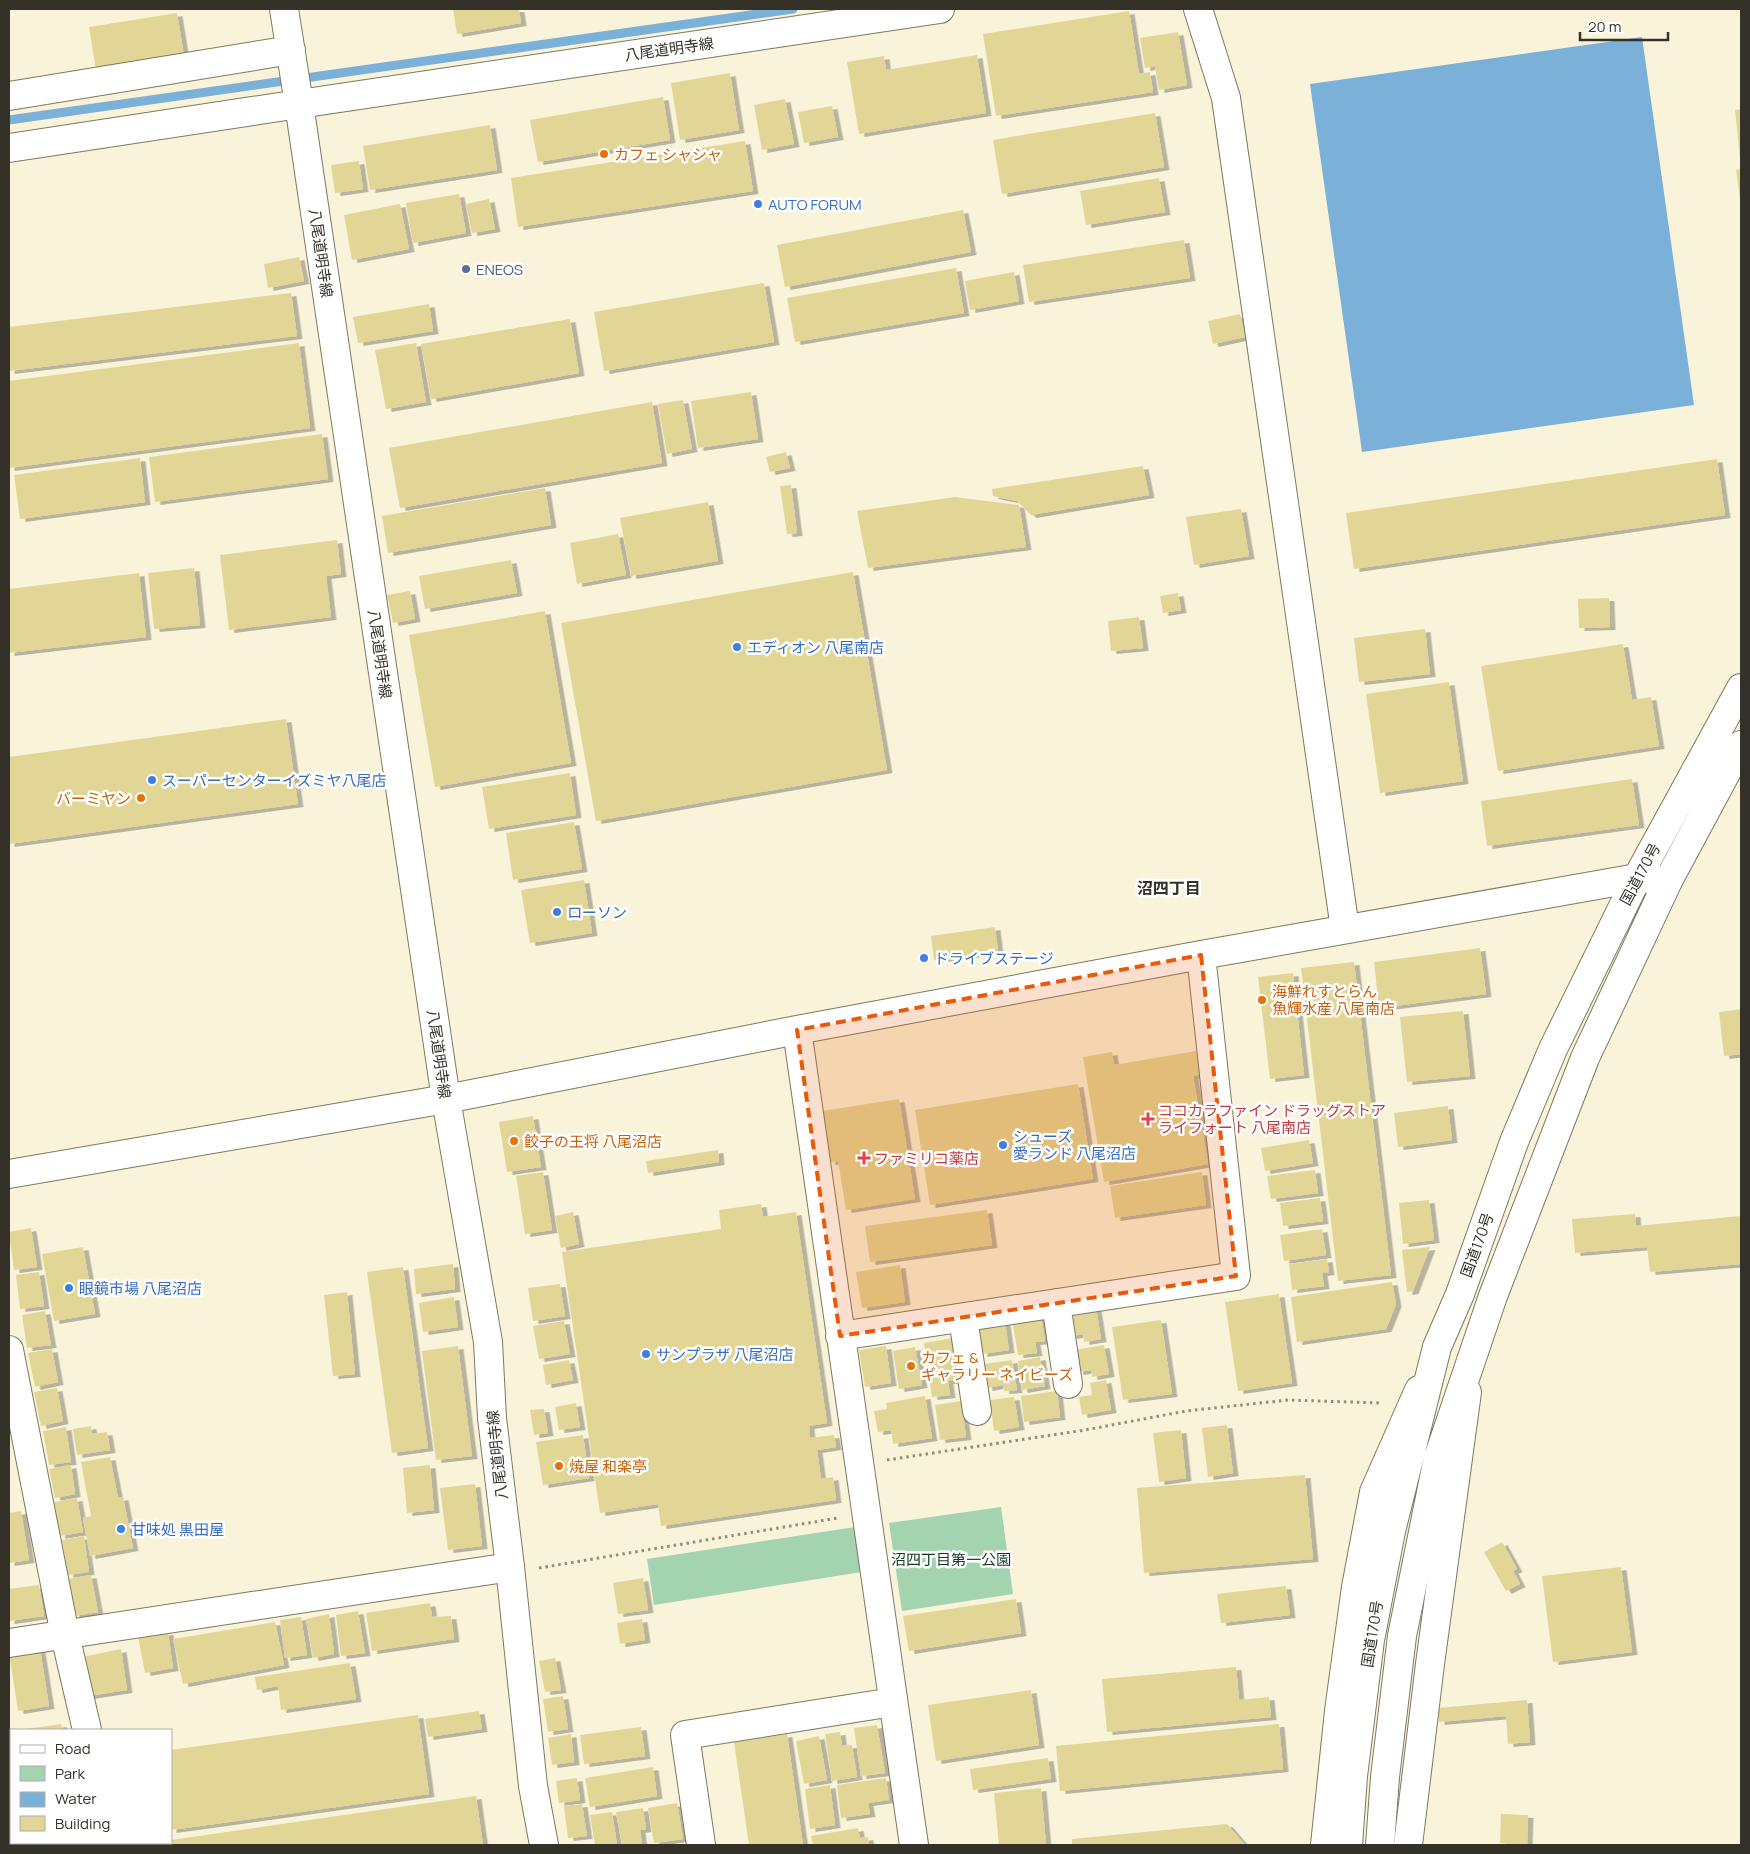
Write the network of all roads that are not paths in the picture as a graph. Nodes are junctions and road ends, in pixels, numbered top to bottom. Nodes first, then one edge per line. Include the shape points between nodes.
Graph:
1 (284, 9) edge
2 (940, 9) edge
3 (1198, 9) edge
4 (291, 50) junction
5 (9, 96) edge
6 (299, 104) junction
7 (9, 148) edge
8 (1741, 688) edge
9 (1741, 745) edge
10 (1638, 878) junction
11 (1668, 881) junction
12 (1345, 929) junction
13 (1201, 955) junction
14 (797, 1030) junction
15 (446, 1099) junction
16 (9, 1174) edge
17 (1056, 1303) junction
18 (963, 1318) junction
19 (840, 1336) junction
20 (1437, 1347) junction
21 (9, 1350) edge
22 (1473, 1353) junction
23 (1068, 1384) dead end
24 (978, 1411) dead end
25 (522, 1568) junction
26 (65, 1635) junction
27 (9, 1643) edge
28 (893, 1702) junction
29 (87, 1729) edge
30 (544, 1845) edge
31 (701, 1845) edge
32 (914, 1845) edge
33 (1326, 1845) edge
34 (1348, 1845) edge
35 (1380, 1845) edge
36 (1408, 1845) edge

1 - 4 main road
2 - 6 main road, 八尾道明寺線
3 - 12 main road via 1226,98
4 - 5 main road
4 - 6 main road
6 - 7 main road
6 - 15 main road, 八尾道明寺線
8 - 10 main road, 国道170号
9 - 11 main road, 国道170号
10 - 11 main road
10 - 12 main road
10 - 20 main road, 国道170号 via 1553,1050 1514,1142 1460,1294
11 - 22 main road, 国道170号 via 1585,1058
12 - 13 main road
13 - 14 main road
13 - 17 main road via 1236,1276
14 - 15 main road
14 - 19 main road
15 - 16 main road
15 - 25 main road, 八尾道明寺線 via 488,1342 492,1418
17 - 18 main road
17 - 23 main road
18 - 19 main road
18 - 24 main road
19 - 28 main road
20 - 33 main road via 1374,1492 1356,1587 1340,1702
20 - 34 main road, 国道170号 via 1391,1531 1370,1640
21 - 26 main road
22 - 35 main road, 国道170号 via 1438,1458 1402,1636
22 - 36 main road
25 - 26 main road
25 - 30 main road, 八尾道明寺線 via 533,1786
26 - 27 main road
26 - 29 main road
28 - 31 main road via 685,1735
28 - 32 main road

